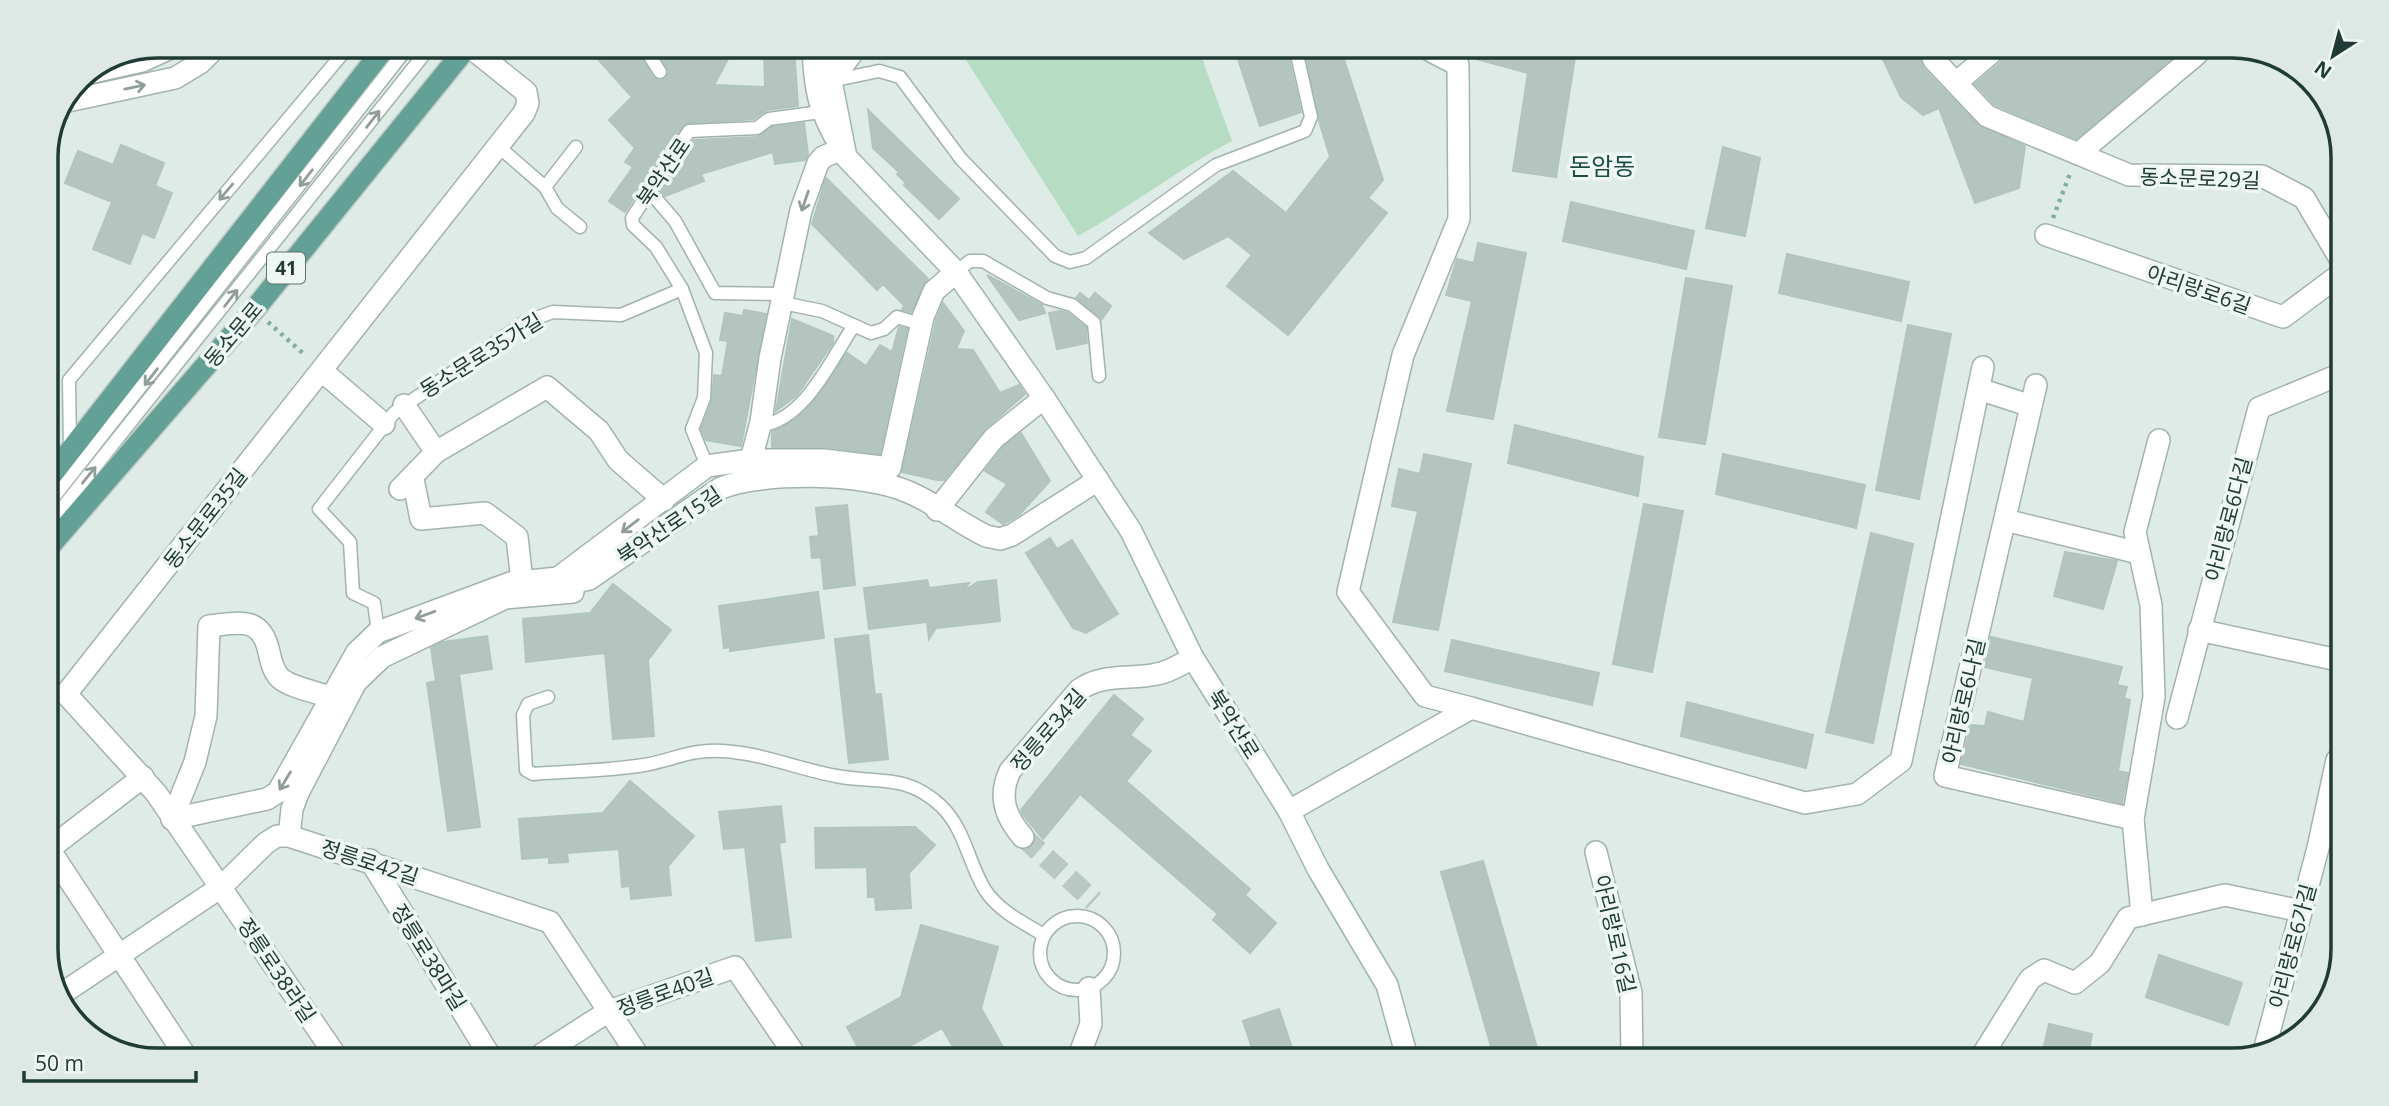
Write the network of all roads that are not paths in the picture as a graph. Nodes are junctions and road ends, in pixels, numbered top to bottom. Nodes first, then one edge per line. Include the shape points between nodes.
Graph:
1 (205, 58) edge
2 (339, 58) edge
3 (377, 58) edge
4 (399, 58) edge
5 (421, 58) edge
6 (460, 58) edge
7 (482, 58) edge
8 (651, 58) edge
9 (823, 58) edge
10 (827, 58) edge
11 (848, 58) edge
12 (1298, 58) edge
13 (1444, 58) edge
14 (1933, 58) edge
15 (1985, 58) edge
16 (2192, 58) edge
17 (146, 59) edge
18 (115, 67) edge
19 (660, 72) dead end
20 (831, 81) junction
21 (1956, 83) junction
22 (76, 99) edge
23 (821, 112) junction
24 (499, 147) junction
25 (576, 147) dead end
26 (842, 149) junction
27 (2078, 154) junction
28 (545, 187) junction
29 (650, 192) junction
30 (580, 227) dead end
31 (2046, 235) road end
32 (2331, 243) edge
33 (956, 272) junction
34 (2331, 281) edge
35 (682, 289) junction
36 (783, 299) junction
37 (198, 317) junction
38 (920, 324) junction
39 (853, 327) junction
40 (1983, 367) dead end
41 (322, 371) junction
42 (132, 372) junction
43 (1099, 376) dead end
44 (2331, 378) edge
45 (2036, 385) dead end
46 (1979, 389) junction
47 (1044, 398) junction
48 (404, 405) junction
49 (2031, 406) junction
50 (384, 424) junction
51 (760, 426) junction
52 (2159, 440) dead end
53 (80, 452) junction
54 (436, 452) junction
55 (750, 460) junction
56 (707, 466) junction
57 (58, 467) edge
58 (58, 471) edge
59 (1098, 480) junction
60 (746, 481) junction
61 (58, 488) edge
62 (664, 500) junction
63 (937, 510) junction
64 (58, 513) edge
65 (2005, 520) junction
66 (58, 536) edge
67 (2139, 553) junction
68 (624, 556) junction
69 (548, 580) junction
70 (522, 581) junction
71 (2199, 630) junction
72 (378, 632) junction
73 (1193, 658) junction
74 (2331, 658) edge
75 (548, 697) dead end
76 (332, 698) junction
77 (1471, 708) junction
78 (2177, 718) dead end
79 (143, 776) junction
80 (1289, 811) junction
81 (2331, 813) edge
82 (172, 819) junction
83 (2133, 819) junction
84 (289, 836) junction
85 (1023, 837) tunnel mouth
86 (58, 842) edge
87 (2327, 849) edge
88 (1596, 852) dead end
89 (370, 860) junction
90 (58, 863) edge
91 (221, 887) junction
92 (2301, 911) junction
93 (2142, 915) junction
94 (1044, 935) junction
95 (118, 955) junction
96 (1089, 988) junction
97 (67, 990) edge
98 (609, 1011) junction
99 (2266, 1042) edge
100 (180, 1048) edge
101 (331, 1048) edge
102 (485, 1048) edge
103 (551, 1048) edge
104 (633, 1048) edge
105 (790, 1048) edge
106 (1082, 1048) edge
107 (1404, 1048) edge
108 (1632, 1048) edge
109 (1987, 1048) edge

22 -> 1 street via 175,78
2 -> 53 lane via 69,380 67,393
3 - 42 main road
4 -> 37 lane
64 -> 5 lane
6 - 66 main road, 동소문로 / 41 via 254,310
7 - 24 street, 동소문로35길 via 528,96 527,108
8 - 19 lane
9 - 23 street via 814,84
10 - 20 street, 북악산로
11 - 20 street
12 - 20 lane via 1312,122 1305,131 1216,165 1086,258 1070,262 1055,256 961,159 900,77 879,71
13 - 77 street via 1458,65 1459,219 1403,355 1348,592 1425,695
14 - 21 street, 동소문로29길
15 - 21 street
16 - 27 street
17 - 18 street
20 - 26 street, 북악산로
21 - 27 street, 동소문로29길 via 1987,116
23 - 26 street
23 - 29 lane, 북악산로 via 769,118 757,128 690,131
24 - 28 lane
24 - 41 street, 동소문로35길
25 - 28 lane
26 - 33 street, 북악산로 via 858,172
26 -> 36 street via 823,157 817,166 801,210
27 - 32 street, 동소문로29길 via 2129,175 2262,176 2304,198
28 - 30 lane via 558,208
29 - 35 lane, 북악산로 via 631,220 656,247
29 - 36 lane via 675,221 717,294
31 - 34 street, 아리랑로6길 via 2283,317
33 - 38 street via 934,291
33 - 43 lane via 970,261 983,261 1084,314 1094,323
33 - 47 street, 북악산로
35 - 48 lane, 동소문로35가길 via 621,315 542,314
35 - 56 lane via 707,362 704,398 692,429
36 - 39 lane
36 - 51 street
37 - 42 lane
37 -> 53 lane
38 - 39 lane via 897,317 877,332
38 - 55 street via 890,468 824,460
39 - 51 lane via 802,401 780,421
40 - 46 street
41 - 50 street
41 - 79 street, 동소문로35길 via 66,694
42 - 53 main road
44 - 71 street, 아리랑로6다길 via 2259,408
45 - 49 street, 아리랑로6나길
46 - 49 street
46 - 77 street via 1901,761 1857,794 1805,803
47 - 59 street, 북악산로
47 - 63 street via 994,438
48 - 50 lane, 동소문로35가길
48 - 54 street, 동소문로35가길
49 - 65 street, 아리랑로6나길
50 - 72 lane, 동소문로35가길 via 319,509 350,542 353,593 374,603
51 - 55 street
52 - 67 street via 2135,532
53 - 57 main road
53 - 58 main road
53 - 61 lane
54 - 62 street, 북악산로15길 via 547,387 599,431 618,460
54 - 70 street via 407,484 421,519 485,513 517,537
55 - 56 street, 북악산로15길
55 - 60 street
56 - 62 street, 북악산로15길
59 - 63 street, 북악산로15길 via 999,539
59 - 73 street, 북악산로 via 1131,531
60 - 63 street, 북악산로15길 via 840,477 904,490
60 - 68 street, 북악산로15길 via 721,488
62 -> 69 street, 북악산로15길 via 578,566
65 - 67 street
65 - 83 street, 아리랑로6나길 via 1945,776
67 - 83 street via 2151,606 2154,697
68 - 69 street, 북악산로15길 via 589,579
68 - 84 street via 586,591 506,598 373,664 356,682 298,793
69 - 70 street, 북악산로15길
70 -> 72 street, 북악산로15길
71 - 74 street
71 - 78 street, 아리랑로6다길
72 - 76 street, 북악산로15길 via 357,652
73 - 80 street, 북악산로
73 - 85 street, 정릉로34길 via 1161,674 1103,679 1079,690 1004,783 1005,807
75 - 94 lane via 528,704 523,715 526,770 533,774 645,765 691,751 724,751 839,777 894,780 914,786 954,822 976,874 995,902
76 -> 82 street, 북악산로15길 via 275,795
76 - 82 street via 281,678 258,627 242,622 209,626 206,716 195,762
77 - 80 street
79 - 82 street, 동소문로35길
79 - 86 street
80 - 107 street, 북악산로 via 1387,985
81 - 87 street, 아리랑로6가길
82 - 91 street, 동소문로35길
83 - 93 street
84 - 89 street, 정릉로42길
84 - 91 street via 266,842
87 - 92 street, 아리랑로6가길
88 - 108 street, 아리랑로16길 via 1631,993
89 - 98 street, 정릉로42길 via 550,922
89 - 102 street, 정릉로38마길
90 - 95 street
91 - 95 street
91 - 101 street, 정릉로38라길
92 - 93 street via 2225,895
92 - 99 street, 아리랑로6가길
93 - 109 street via 2128,918 2099,963 2075,983 2043,970 2030,979
94 - 96 lane via 1040,958 1050,979 1071,990
94 - 96 lane via 1051,925 1074,915 1098,922 1108,931 1114,955 1111,967 1105,978
95 - 97 street
95 - 100 street
96 - 106 street via 1091,1024
98 - 103 street, 정릉로40길
98 - 104 street, 정릉로42길
98 - 105 street, 정릉로40길 via 735,968

